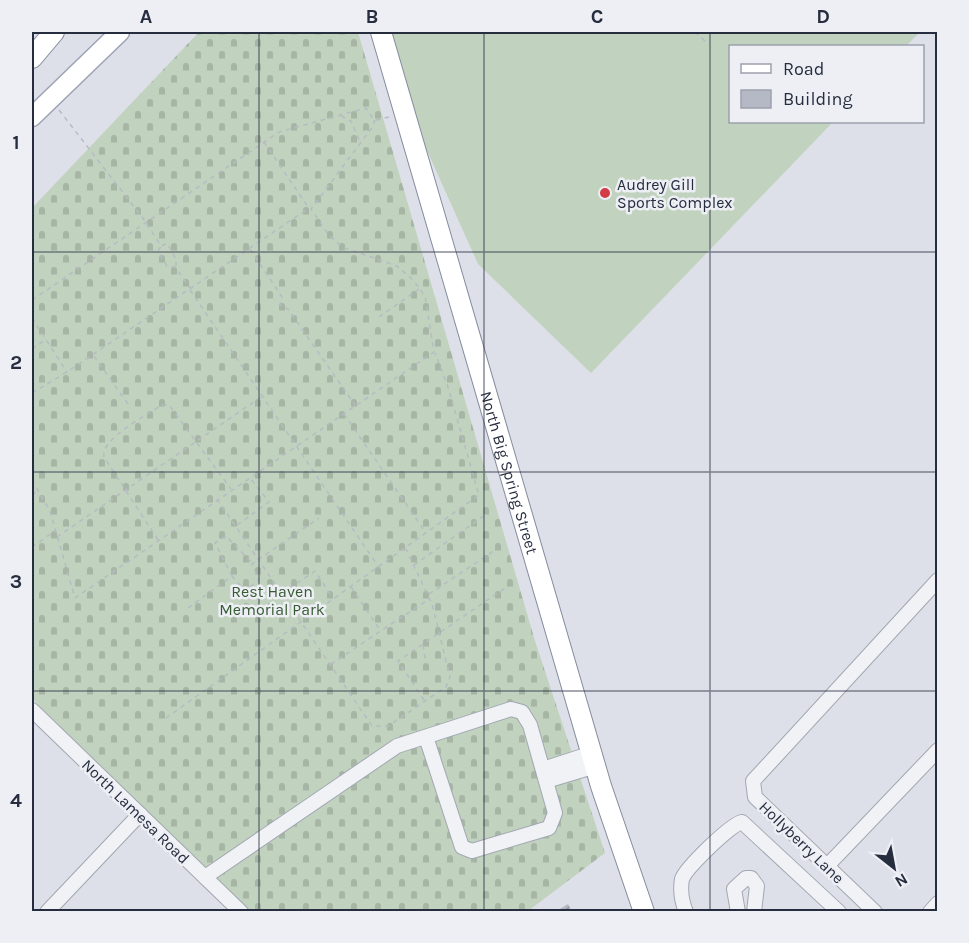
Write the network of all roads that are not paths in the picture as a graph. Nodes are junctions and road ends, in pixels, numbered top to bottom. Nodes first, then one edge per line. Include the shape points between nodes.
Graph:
1 (41, 32) edge
2 (54, 32) edge
3 (120, 32) edge
4 (381, 32) edge
5 (32, 42) edge
6 (32, 58) edge
7 (32, 117) edge
8 (938, 580) edge
9 (32, 710) edge
10 (426, 737) junction
11 (938, 750) edge
12 (594, 759) junction
13 (544, 775) junction
14 (140, 814) junction
15 (828, 866) junction
16 (205, 877) junction
17 (938, 903) edge
18 (47, 912) edge
19 (241, 912) edge
20 (644, 912) edge
21 (686, 912) edge
22 (738, 912) edge
23 (754, 912) edge
24 (839, 912) edge
25 (875, 912) edge
26 (930, 912) edge

1 - 5 highway
2 - 6 highway
3 - 7 main road
4 - 12 highway, North Big Spring Street
8 - 15 street, Hollyberry Lane via 753,781 755,797
9 - 14 street, North Lamesa Road
10 - 13 street via 517,709 526,716
10 - 13 street via 459,841 472,851 549,828 555,813
10 - 16 street via 397,746
11 - 15 street
12 - 13 street
12 - 20 highway, North Big Spring Street
14 - 16 street, North Lamesa Road
14 - 18 street
15 - 25 street, Hollyberry Lane
16 - 19 street, North Lamesa Road
17 - 26 street
21 - 24 street via 684,875 731,826 742,822
22 - 23 street via 734,889 742,880 751,878 758,891

